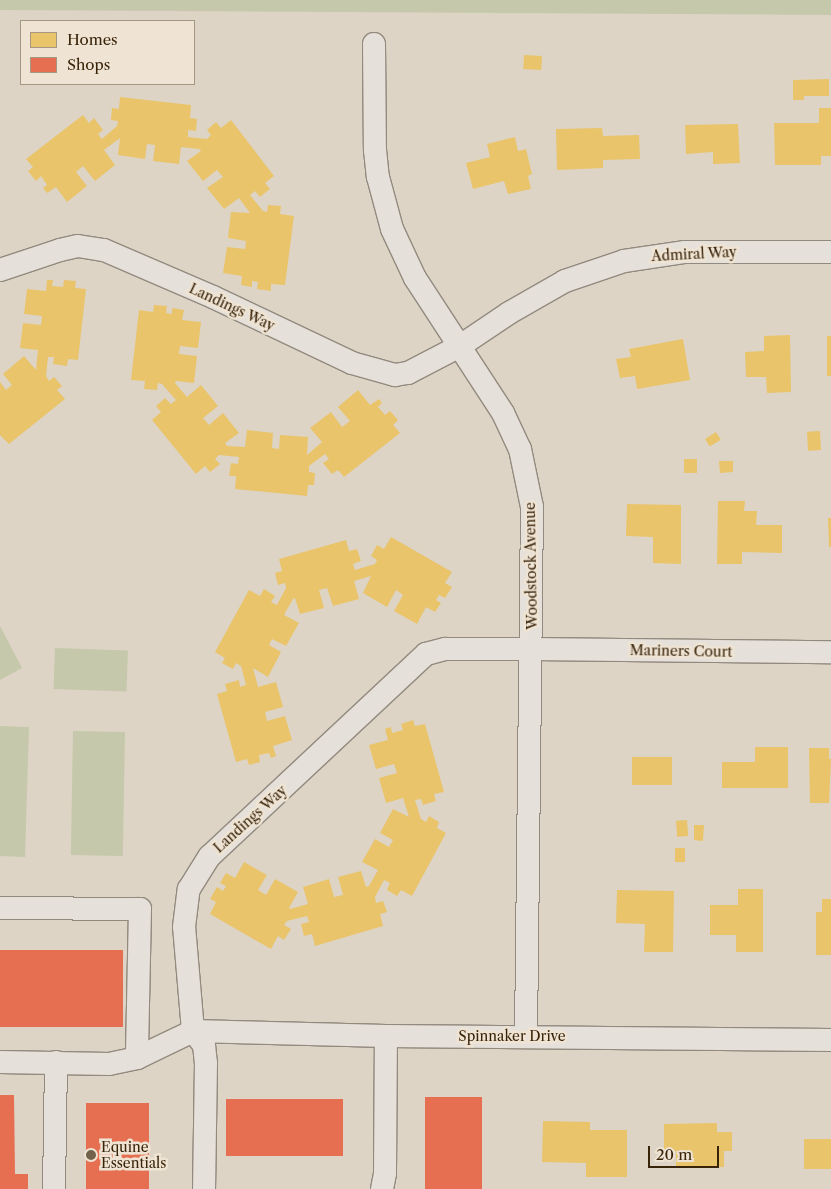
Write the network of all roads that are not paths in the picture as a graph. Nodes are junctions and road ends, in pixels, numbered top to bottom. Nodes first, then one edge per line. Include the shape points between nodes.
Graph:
1 (374, 44) dead end
2 (831, 252) edge
3 (0, 270) edge
4 (460, 346) junction
5 (531, 649) junction
6 (831, 652) edge
7 (0, 908) edge
8 (193, 1031) junction
9 (386, 1036) junction
10 (526, 1036) junction
11 (831, 1040) edge
12 (137, 1058) junction
13 (0, 1062) edge
14 (56, 1062) junction
15 (54, 1189) edge
16 (204, 1189) edge
17 (382, 1189) edge

1 - 4 street, Woodstock Avenue via 375,150 384,204 392,230 415,278
2 - 4 street, Admiral Way via 684,252 624,261 594,270 538,295
3 - 4 street, Landings Way via 60,250 90,246 213,297 352,363 394,375 408,373
4 - 5 street, Woodstock Avenue via 503,413 525,468 532,507
5 - 6 street, Mariners Court
5 - 8 street, Landings Way via 445,650 426,654 210,856 189,889 184,927
5 - 10 street, Woodstock Avenue
7 - 12 street via 140,909
8 - 9 street, Spinnaker Drive
8 - 12 street
8 - 16 street via 204,1045 206,1063
9 - 10 street, Spinnaker Drive
9 - 17 street via 385,1173
10 - 11 street, Spinnaker Drive
12 - 14 street via 109,1064
13 - 14 street
14 - 15 street

